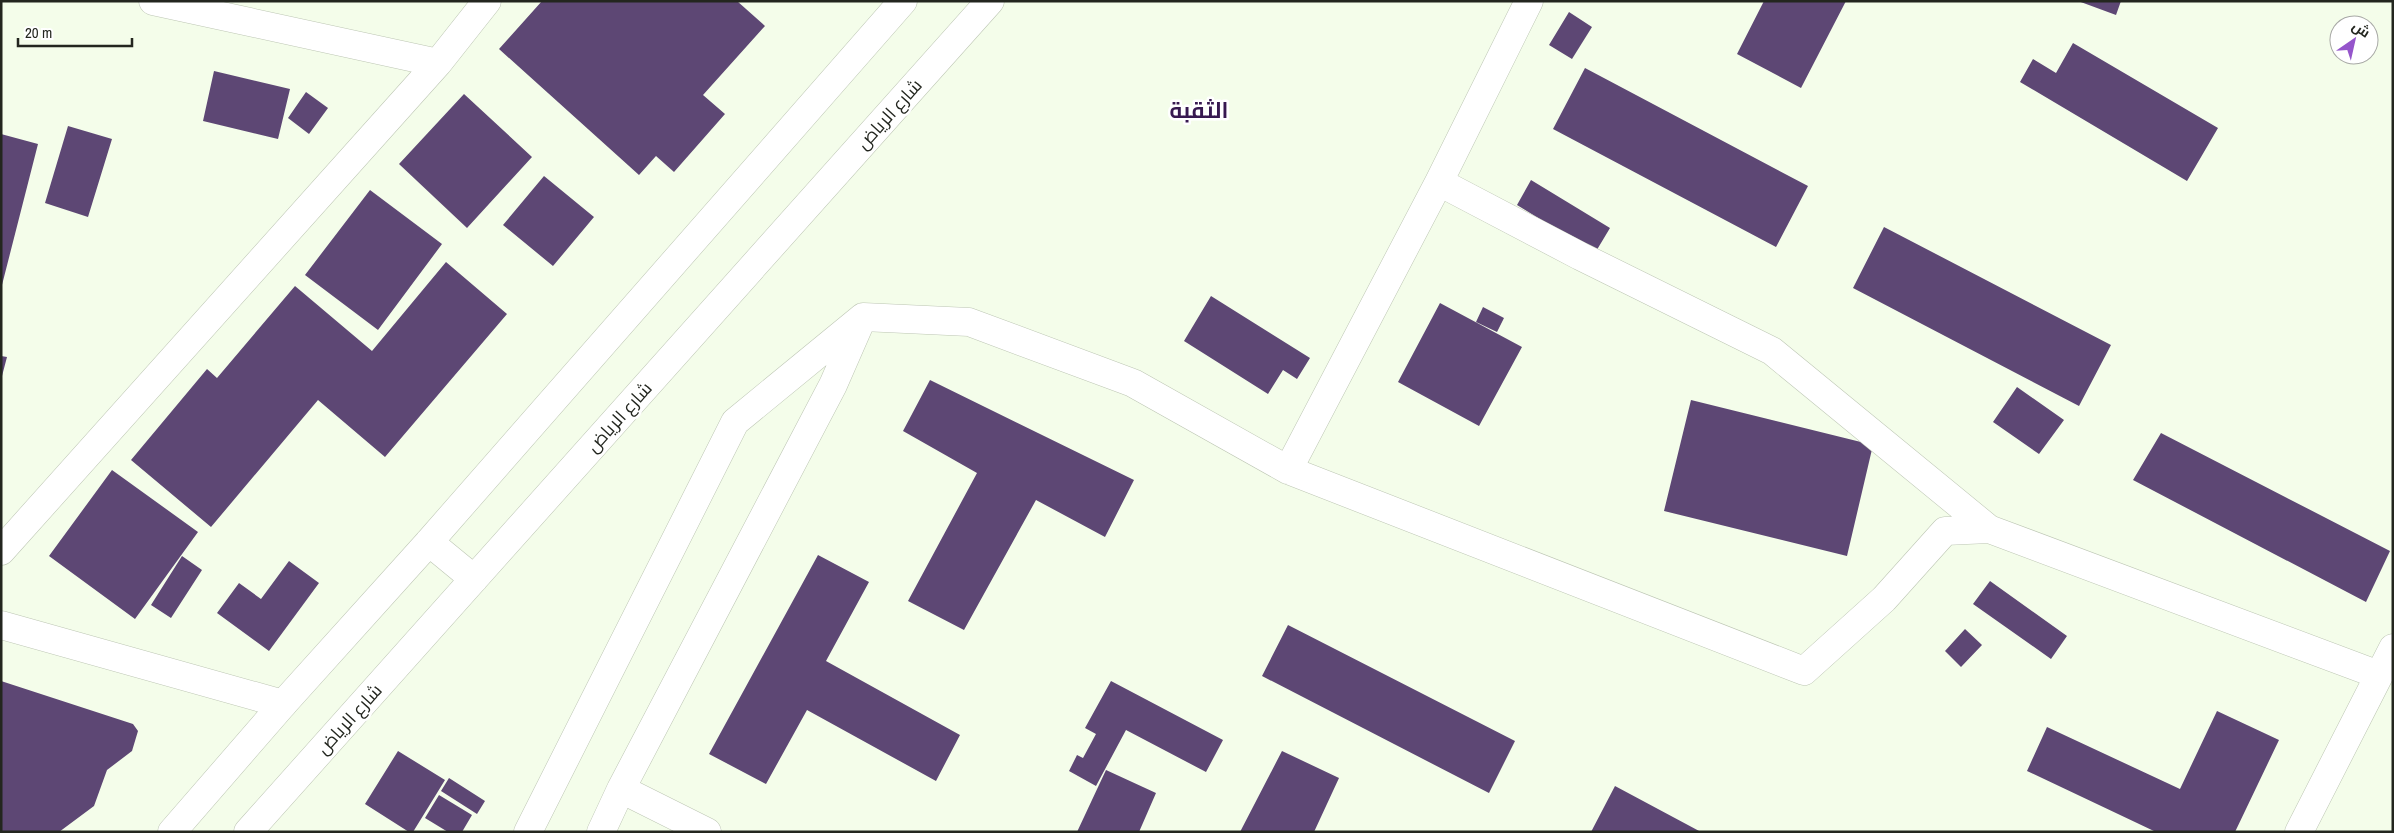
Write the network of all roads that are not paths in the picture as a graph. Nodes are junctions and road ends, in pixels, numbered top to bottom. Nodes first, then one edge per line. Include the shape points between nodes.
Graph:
1 (153, 1) edge
2 (487, 1) edge
3 (903, 1) edge
4 (990, 1) edge
5 (1529, 1) edge
6 (438, 63) junction
7 (1440, 182) junction
8 (863, 317) junction
9 (1288, 470) junction
10 (1990, 529) junction
11 (429, 542) junction
12 (1, 551) edge
13 (474, 579) junction
14 (1, 626) edge
15 (2393, 648) edge
16 (2378, 675) junction
17 (282, 704) junction
18 (621, 789) junction
19 (172, 832) edge
20 (248, 832) edge
21 (528, 832) edge
22 (601, 832) edge
23 (707, 832) edge
24 (2299, 832) edge

1 - 6 street
2 - 6 street
3 - 11 street
4 - 13 street, شارع الرياض
5 - 7 street
6 - 12 street
7 - 9 street
7 - 10 street via 1772,351
8 - 9 street via 969,322 1133,383
8 - 18 street via 833,385
8 - 21 street via 735,422
9 - 10 street via 1804,671 1884,599 1945,531
10 - 16 street
11 - 13 street
11 - 17 street
13 - 20 street, شارع الرياض
14 - 17 street
15 - 16 street
16 - 24 street
17 - 19 street
18 - 22 street
18 - 23 street

